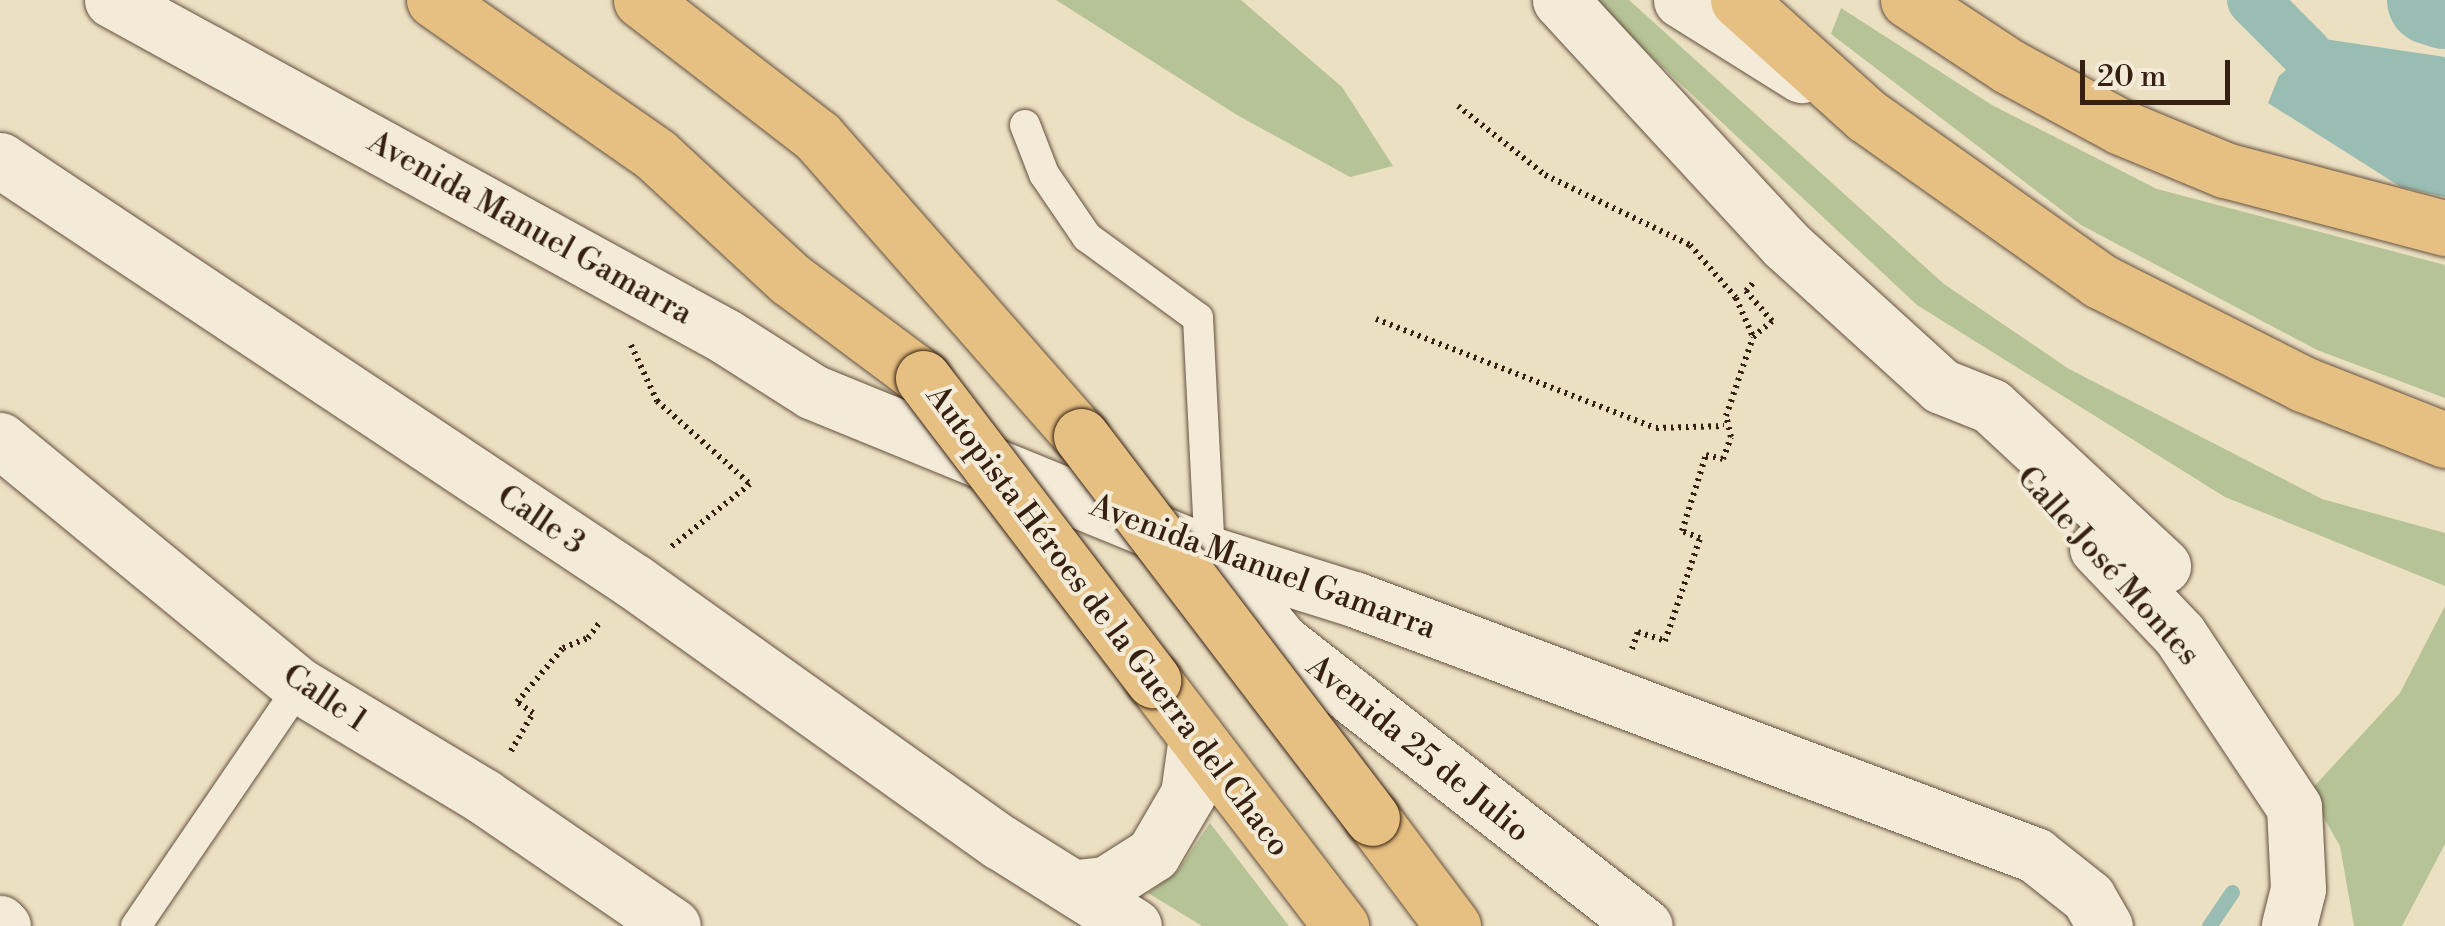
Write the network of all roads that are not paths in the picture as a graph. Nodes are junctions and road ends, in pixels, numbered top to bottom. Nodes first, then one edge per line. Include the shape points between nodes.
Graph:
1 (112, 0) edge
2 (434, 0) edge
3 (641, 0) edge
4 (1560, 0) edge
5 (1681, 0) edge
6 (1738, 0) edge
7 (1908, 0) edge
8 (1868, 116) junction
9 (1025, 125) dead end
10 (0, 160) edge
11 (2445, 228) edge
12 (1941, 386) junction
13 (0, 440) edge
14 (2445, 440) edge
15 (1210, 554) junction
16 (2163, 566) dead end
17 (300, 686) junction
18 (1196, 737) junction
19 (1077, 887) junction
20 (136, 926) edge
21 (673, 926) edge
22 (1134, 926) edge
23 (1340, 926) edge
24 (1453, 926) edge
25 (1645, 926) edge
26 (2105, 926) edge
27 (2289, 926) edge

1 - 15 main road, Avenida Manuel Gamarra via 726,336 814,392
2 - 18 highway, Autopista Héroes de la Guerra del Chaco, bridge via 656,155 790,279 922,378
3 - 24 highway, bridge via 818,138 1081,436
4 - 12 main road, Calle José Montes via 1786,244
5 - 8 main road
6 - 8 highway
7 - 11 highway via 2008,66 2122,127 2225,170
8 - 14 highway via 2100,281 2304,384
9 - 15 lane via 1044,174 1087,237 1198,318
10 - 19 main road, Calle 3 via 634,582 1000,842
12 - 16 main road, Calle José Montes via 1991,406
12 - 27 main road, Calle José Montes via 2179,634 2294,807 2298,889
13 - 17 main road, Calle 1
15 - 25 main road, Avenida 25 de Julio via 1281,641
15 - 26 main road, Avenida Manuel Gamarra via 1354,599 2035,855 2088,896
17 - 20 lane
17 - 21 main road, Calle 1 via 483,796
18 - 19 main road via 1188,794 1153,854 1106,884
18 - 23 highway, Autopista Héroes de la Guerra del Chaco
19 - 22 main road, Calle 3

